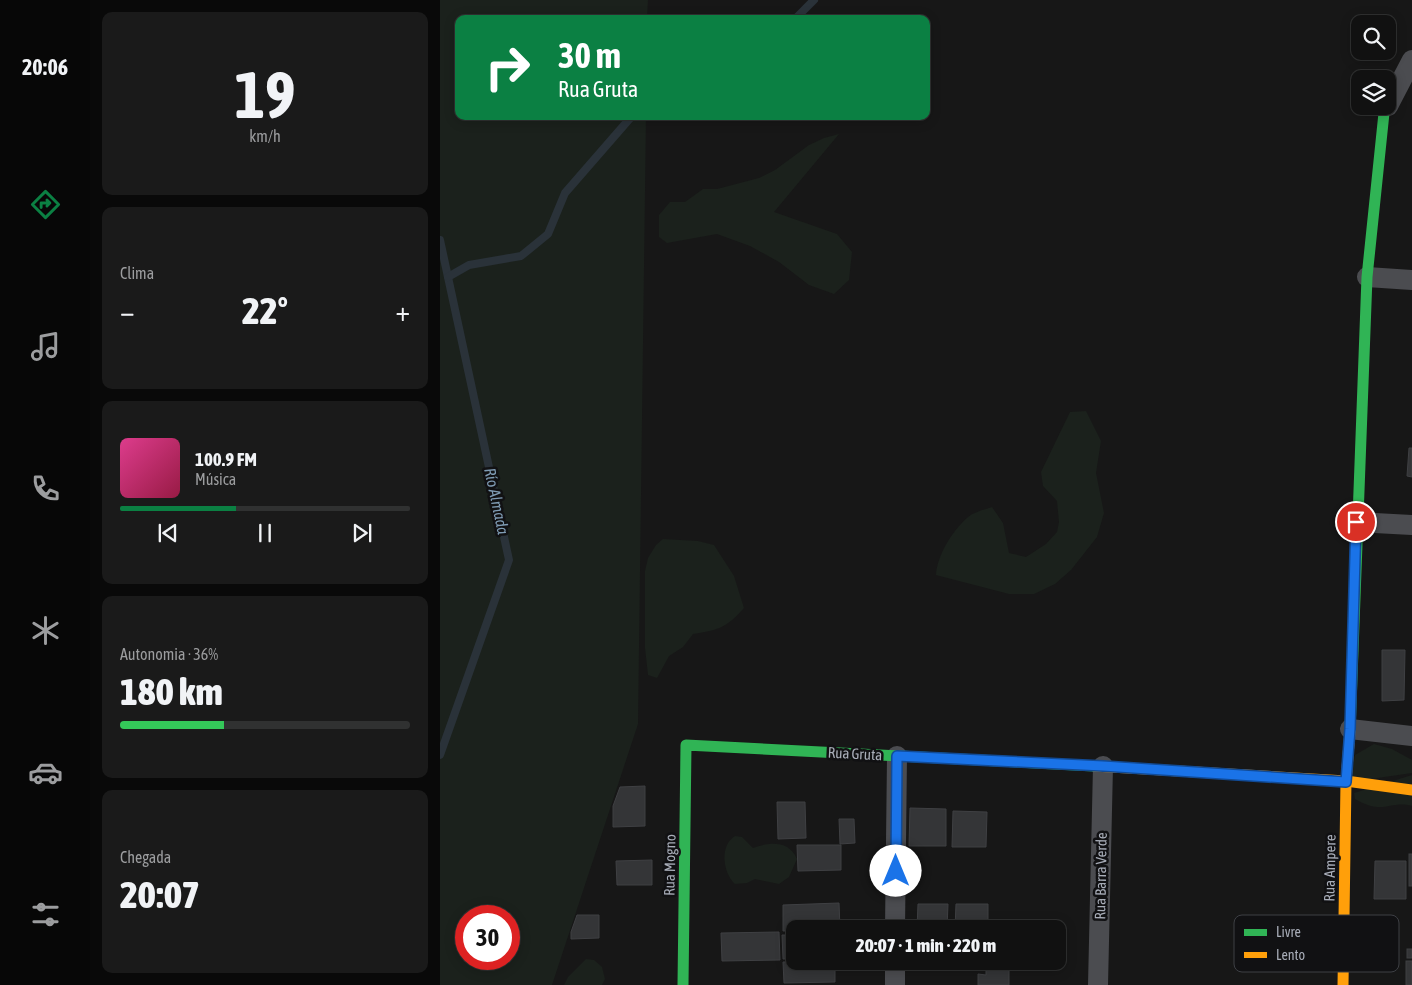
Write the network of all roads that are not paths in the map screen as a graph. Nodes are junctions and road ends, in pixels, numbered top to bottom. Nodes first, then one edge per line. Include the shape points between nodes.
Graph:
1 (1412, 60) edge
2 (1396, 89) edge
3 (1384, 115) edge
4 (1367, 277) junction
5 (1412, 280) edge
6 (1356, 522) junction
7 (1412, 525) edge
8 (1350, 729) junction
9 (1412, 736) edge
10 (686, 745) joint
11 (897, 756) junction
12 (1103, 766) junction
13 (1346, 782) junction
14 (1412, 790) edge
15 (1344, 915) edge
16 (895, 920) edge
17 (895, 970) edge
18 (1343, 972) edge
19 (683, 985) edge
20 (895, 985) edge
21 (1098, 985) edge
22 (1343, 985) edge

1 - 2 street
3 - 4 street, Rua Ampere
4 - 5 street
4 - 6 street, Rua Ampere
6 - 7 street
6 - 8 street, Rua Ampere
8 - 9 street
8 - 13 street, Rua Ampere
10 - 11 street, Rua Gruta
10 - 19 street, Rua Mogno
11 - 12 street, Rua Gruta
11 - 16 street
12 - 13 street, Rua Gruta
12 - 21 street, Rua Barra Verde
13 - 14 street, Rua Gruta
13 - 15 street, Rua Ampere
17 - 20 street
18 - 22 street, Rua Ampere

